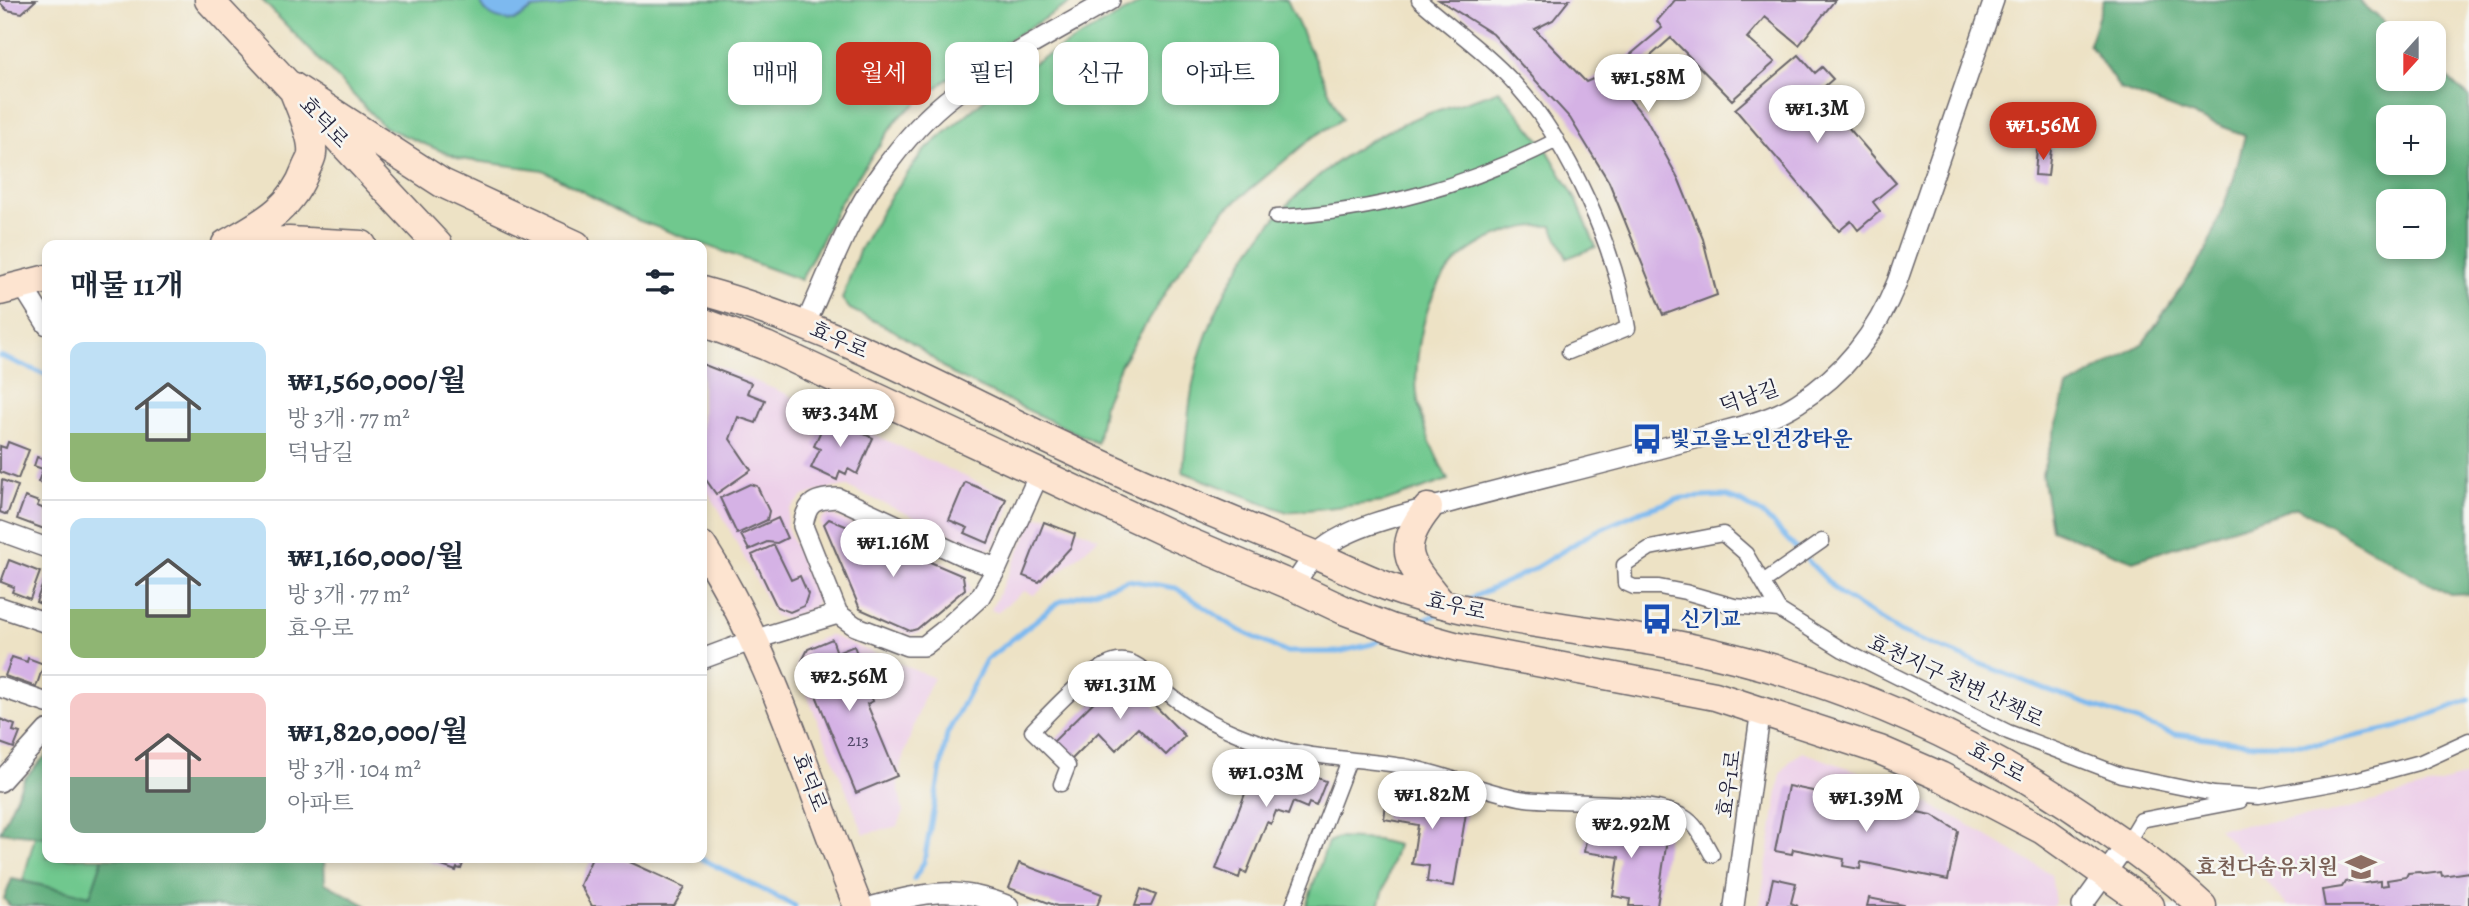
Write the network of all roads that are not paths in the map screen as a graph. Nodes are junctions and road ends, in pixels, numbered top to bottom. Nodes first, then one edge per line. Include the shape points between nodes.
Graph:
1 (209, 0) edge
2 (1110, 0) edge
3 (1419, 0) edge
4 (1994, 0) edge
5 (292, 86) junction
6 (1557, 140) junction
7 (1276, 217) dead end
8 (233, 240) edge
9 (433, 240) edge
10 (565, 240) edge
11 (23, 285) edge
12 (707, 293) edge
13 (42, 317) edge
14 (707, 324) edge
15 (806, 325) junction
16 (1569, 352) dead end
17 (1040, 474) junction
18 (1428, 508) junction
19 (0, 531) edge
20 (1817, 545) dead end
21 (42, 546) edge
22 (707, 554) edge
23 (1315, 555) junction
24 (997, 568) junction
25 (1763, 582) junction
26 (1293, 586) junction
27 (1441, 603) junction
28 (0, 607) edge
29 (1779, 610) junction
30 (838, 614) junction
31 (42, 621) edge
32 (753, 640) junction
33 (707, 657) edge
34 (0, 687) edge
35 (42, 701) edge
36 (1761, 709) junction
37 (42, 736) edge
38 (2469, 740) edge
39 (1349, 760) junction
40 (0, 782) edge
41 (1061, 784) dead end
42 (2259, 797) junction
43 (2126, 845) junction
44 (1712, 855) dead end
45 (2104, 875) junction
46 (932, 899) edge
47 (858, 906) edge
48 (874, 906) edge
49 (1009, 906) edge
50 (1293, 906) edge
51 (1734, 906) edge
52 (2082, 906) edge
53 (2150, 906) edge
54 (2202, 906) edge

1 - 5 main road, 효덕로
2 - 15 street via 953,95 924,121 864,200
3 - 6 street via 1515,84
4 - 18 street, 덕남길 via 1897,282 1879,321 1840,372 1795,405 1766,418
5 - 8 main road via 312,153 303,178 274,216
5 - 9 main road, 효덕로
5 - 10 main road via 442,183
6 - 7 street via 1504,167 1447,187 1325,215
6 - 16 street via 1594,215 1623,299 1628,328
11 - 13 street
12 - 15 main road, 효우로
14 - 17 main road, 효우로 via 766,346
15 - 23 main road, 효우로 via 1060,445
17 - 24 street
17 - 26 main road, 효우로
18 - 23 street, 덕남길 via 1356,530
18 - 27 main road via 1413,527 1408,550 1415,570
19 - 21 street
20 - 25 street
22 - 32 main road, 효덕로
23 - 26 street, 덕남길
23 - 27 main road, 효우로 via 1378,583
24 - 30 street via 980,597 924,646 907,646
24 - 30 street via 838,498 818,499 806,510 803,526
25 - 29 street, 효천지구 천변 산책로
25 - 29 street, 효천지구 천변 산책로 via 1746,554 1723,534 1650,548 1624,565 1625,583 1634,587 1659,587 1734,606
26 - 36 main road, 효우로 via 1393,629 1458,647 1667,685
27 - 43 main road, 효우로 via 1688,648 1869,701 2020,774
28 - 31 street
29 - 42 street, 효천지구 천변 산책로 via 1843,650 2008,733 2121,775
30 - 32 street
32 - 33 street
32 - 47 main road, 효덕로
34 - 35 street
36 - 45 main road, 효우로 via 1940,776 2043,830
36 - 51 street, 효우1로
37 - 40 street
38 - 42 street via 2421,762
39 - 41 street via 1288,752 1228,732 1164,691 1141,667 1118,661 1086,680 1032,731 1068,766
39 - 44 street via 1445,775 1528,799 1672,813 1695,826
39 - 50 street
42 - 43 street via 2141,820
43 - 45 street
43 - 54 main road, 효우로
45 - 52 street
45 - 53 main road, 효우로
46 - 48 street
46 - 49 street via 976,895

